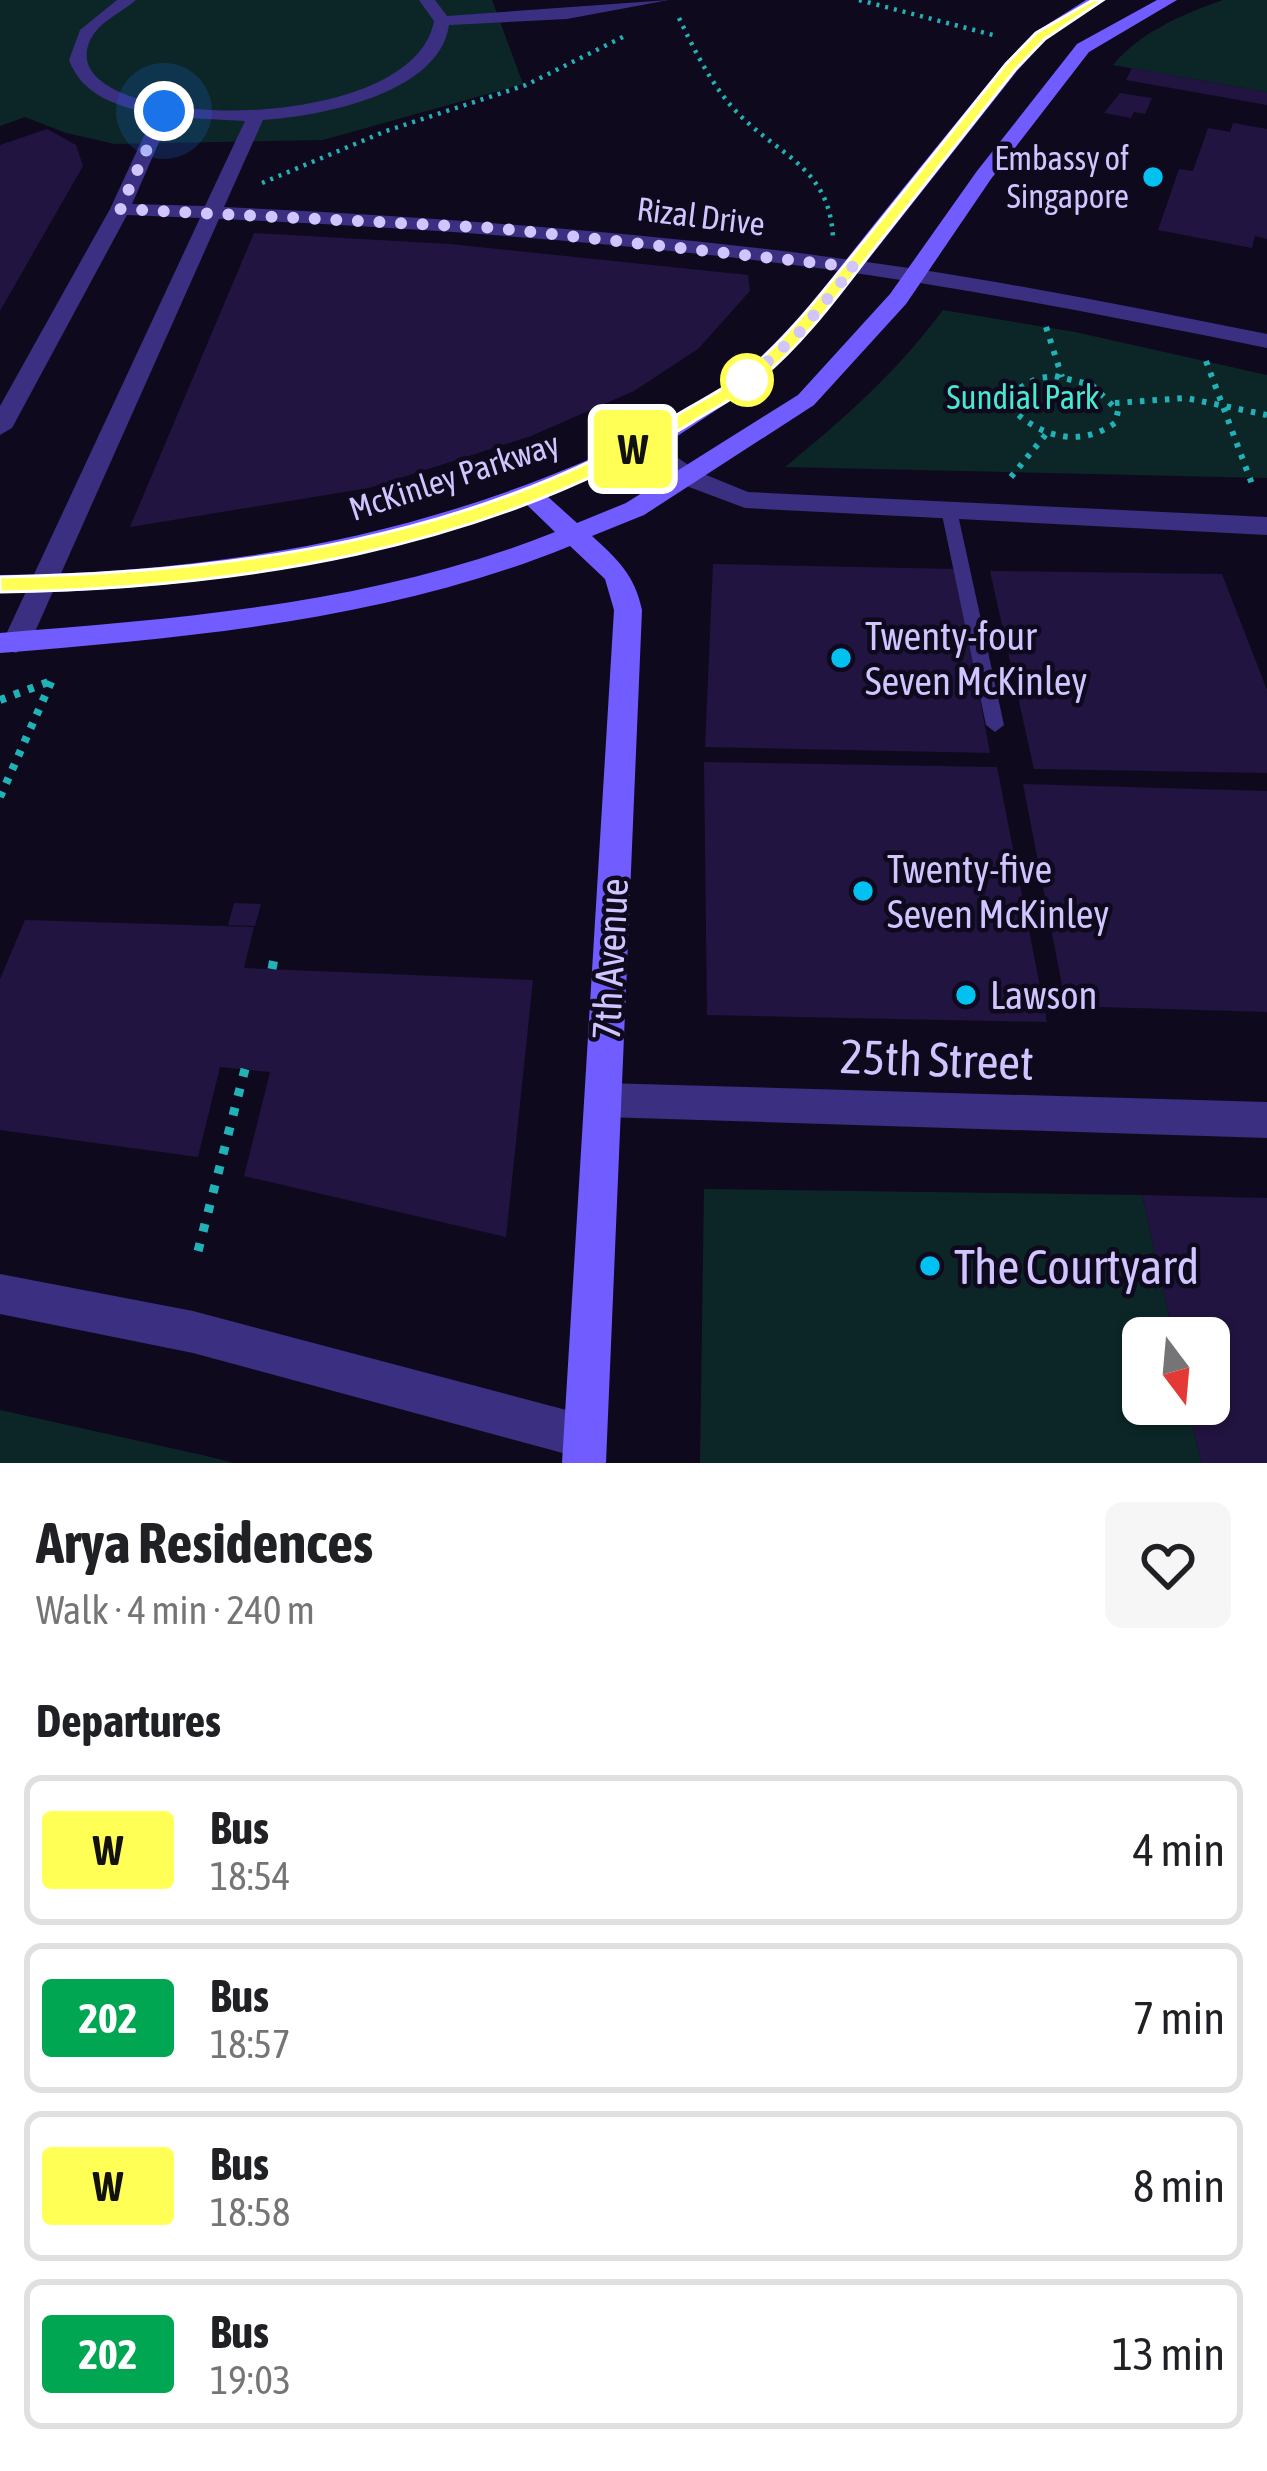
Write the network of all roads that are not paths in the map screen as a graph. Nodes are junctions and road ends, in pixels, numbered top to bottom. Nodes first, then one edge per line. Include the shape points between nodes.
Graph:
1 (128, 0) edge
2 (427, 0) edge
3 (661, 0) edge
4 (1097, 0) edge
5 (1169, 0) edge
6 (442, 21) junction
7 (164, 111) junction
8 (257, 115) junction
9 (120, 209) junction
10 (211, 212) junction
11 (854, 267) junction
12 (916, 276) junction
13 (1267, 341) edge
14 (0, 428) edge
15 (645, 443) junction
16 (690, 478) junction
17 (531, 496) junction
18 (949, 510) junction
19 (1267, 526) edge
20 (575, 536) junction
21 (0, 584) edge
22 (42, 585) junction
23 (8, 643) edge
24 (995, 724) dead end
25 (603, 1100) junction
26 (1267, 1120) edge
27 (0, 1294) edge
28 (585, 1450) edge

1 - 7 street via 87,29 78,66 115,97
2 - 6 street
3 - 6 street
4 - 11 main road, McKinley Parkway via 1040,36 1011,67
5 - 12 main road via 1083,48
6 - 8 street via 429,57 397,80 348,99
7 - 8 street
7 - 9 street
8 - 10 street
9 - 10 street, Rizal Drive
9 - 14 street
10 - 11 street, Rizal Drive via 566,233
10 - 22 street
11 - 12 street, Rizal Drive
11 - 15 main road, McKinley Parkway via 752,377
12 - 13 street, Rizal Drive
12 - 16 main road via 806,400
15 - 16 street
15 - 17 main road, McKinley Parkway
16 - 18 street via 745,500
16 - 20 main road
17 - 20 main road, 7th Avenue
17 - 22 main road, McKinley Parkway via 289,561
18 - 19 street
18 - 24 lane
20 - 23 main road via 383,594 206,626
20 - 25 main road, 7th Avenue via 615,573 628,610
21 - 22 main road, McKinley Parkway
22 - 23 street
25 - 26 street, 25th Street
25 - 28 main road, 7th Avenue
27 - 28 street via 193,1332

